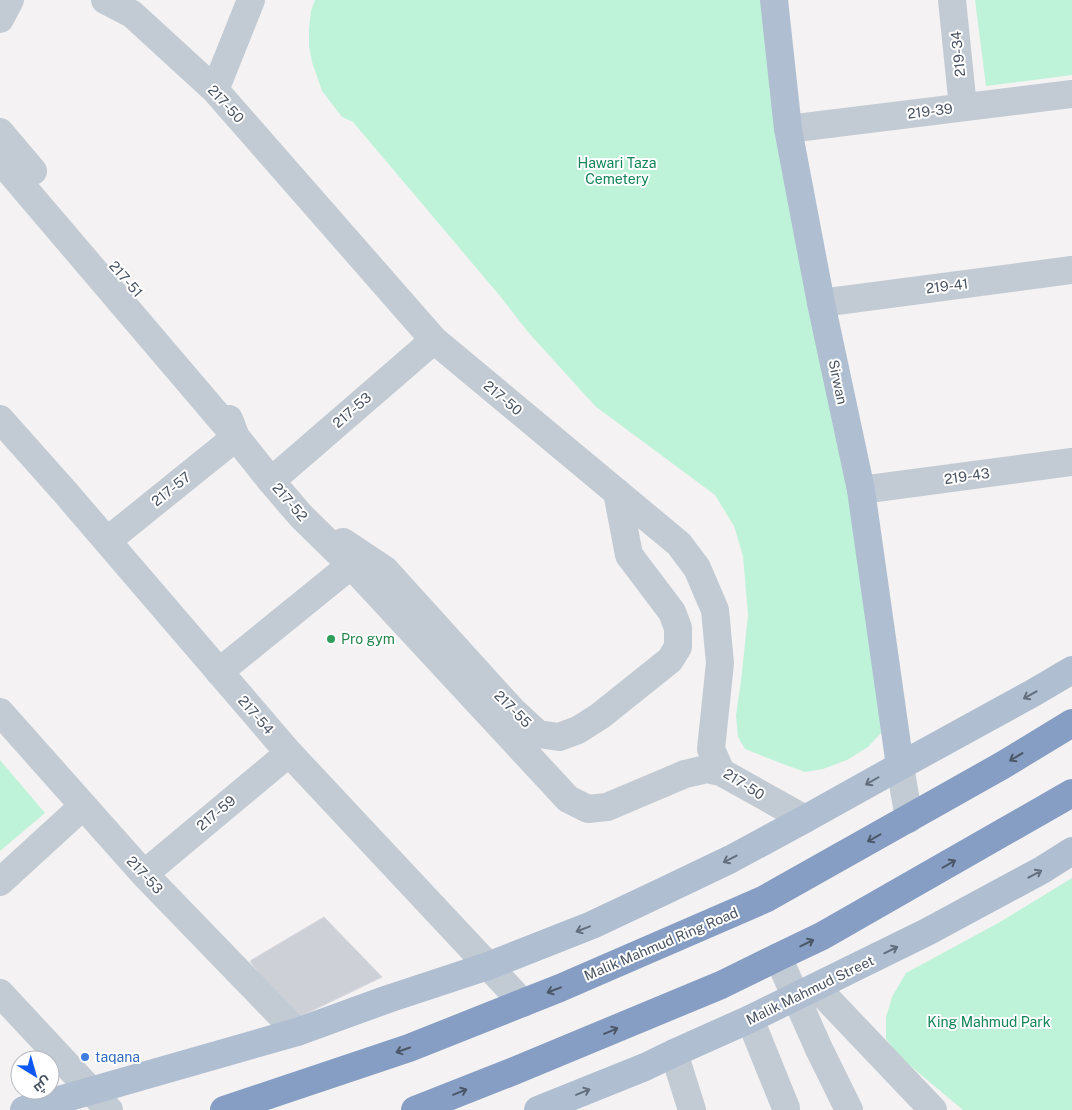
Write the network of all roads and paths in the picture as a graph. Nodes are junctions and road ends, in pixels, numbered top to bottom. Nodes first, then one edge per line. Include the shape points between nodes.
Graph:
1 (10, 0) edge
2 (104, 0) edge
3 (250, 0) edge
4 (774, 0) edge
5 (952, 0) edge
6 (135, 7) edge
7 (0, 19) edge
8 (215, 90) junction
9 (1072, 94) edge
10 (964, 107) junction
11 (788, 129) junction
12 (0, 132) edge
13 (0, 160) edge
14 (1072, 270) edge
15 (821, 303) junction
16 (434, 340) junction
17 (0, 419) edge
18 (236, 437) junction
19 (1072, 462) edge
20 (271, 480) junction
21 (861, 490) junction
22 (617, 492) junction
23 (301, 516) junction
24 (106, 541) junction
25 (351, 565) junction
26 (1072, 670) edge
27 (219, 672) junction
28 (0, 712) edge
29 (1072, 723) edge
30 (289, 752) junction
31 (900, 766) junction
32 (722, 772) junction
33 (1072, 793) edge
34 (83, 806) junction
35 (805, 819) junction
36 (909, 819) junction
37 (1072, 851) edge
38 (144, 874) junction
39 (0, 882) edge
40 (778, 958) junction
41 (488, 966) junction
42 (806, 992) junction
43 (3, 1002) edge
44 (523, 1002) junction
45 (750, 1020) junction
46 (297, 1032) junction
47 (674, 1053) junction
48 (100, 1101) edge
49 (24, 1110) edge
50 (224, 1110) edge
51 (415, 1110) edge
52 (538, 1110) edge
53 (692, 1110) edge
54 (786, 1110) edge
55 (849, 1110) edge
56 (934, 1110) edge

1 - 7 street
2 - 6 street, 217-50
3 - 8 street
4 - 11 main road, Sirwan
5 - 10 street, 219-34
6 - 8 street, 217-50
8 - 16 street, 217-50
9 - 10 street, 219-39
10 - 11 street, 219-39
11 - 15 main road, Sirwan
12 - 18 street, 217-51 via 211,378
13 - 18 street, 217-52
14 - 15 street, 219-41
15 - 21 main road, Sirwan
16 - 20 street, 217-53
16 - 22 street, 217-50
17 - 24 street, 217-54
18 - 20 street, 217-52
18 - 24 street, 217-57
19 - 21 street, 219-43
20 - 23 street, 217-52
21 - 31 main road, Sirwan
22 - 23 street, 217-55 via 629,555 672,612 678,628 678,647 670,660 600,716 559,737 538,734 512,710 385,570
22 - 32 street, 217-50 via 679,544 697,568 715,610 720,663 711,749
23 - 25 street, 217-52
24 - 27 street, 217-54
25 - 27 street
25 - 32 street, 217-52 via 568,799 588,810 607,807 685,774 707,769
26 -> 31 main road
27 - 30 street, 217-54
28 - 34 street, 217-53
29 -> 36 highway, Malik Mahmud Ring Road
30 - 38 street, 217-59
30 - 41 street, 217-54
31 -> 35 main road
31 - 36 street
32 - 35 street, 217-50
40 -> 33 highway
34 - 38 street, 217-53
34 - 39 street
35 -> 41 main road via 731,859 592,925
36 -> 44 highway, Malik Mahmud Ring Road via 765,899
42 -> 37 main road, Malik Mahmud Street via 927,932
38 - 46 street, 217-53
40 - 42 street
51 -> 40 highway
41 - 44 street, 217-54
41 - 46 main road
42 - 45 main road, Malik Mahmud Street
42 - 55 street via 819,1049
42 - 56 street
43 - 48 street
44 -> 50 highway, Malik Mahmud Ring Road via 409,1048
45 - 47 main road, Malik Mahmud Street
45 - 54 street
46 - 48 main road
52 -> 47 main road, Malik Mahmud Street
47 - 53 street
48 - 49 main road

